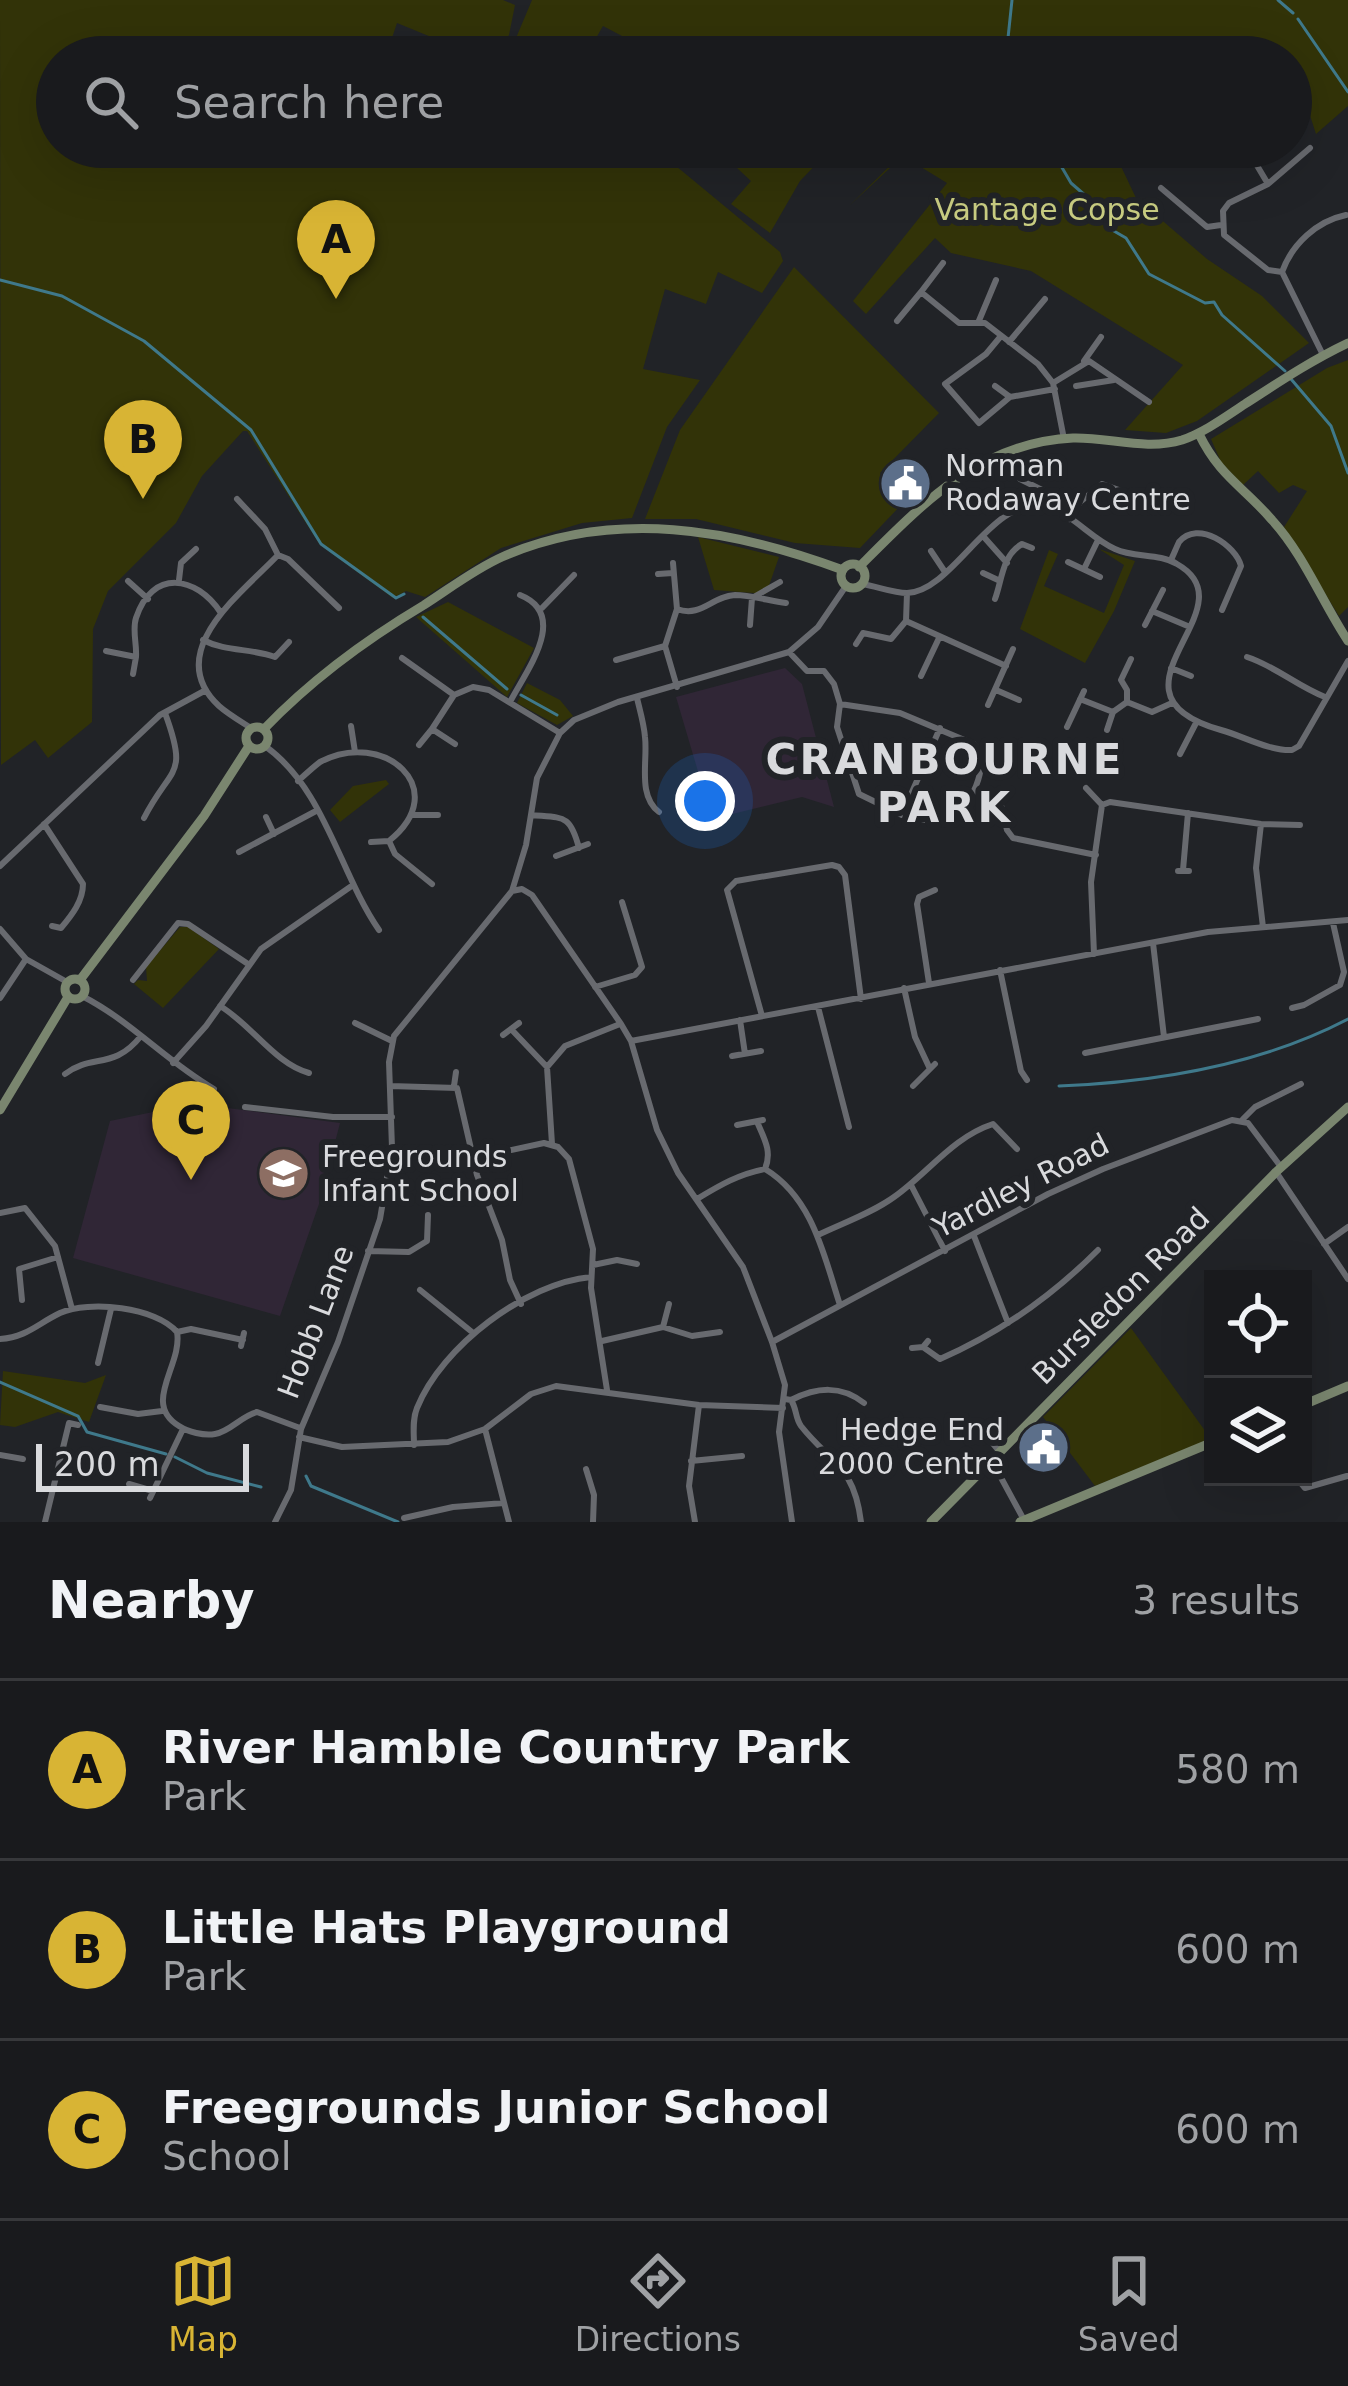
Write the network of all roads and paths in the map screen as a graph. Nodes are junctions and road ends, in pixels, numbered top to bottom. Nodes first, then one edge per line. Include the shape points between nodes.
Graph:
1 (1258, 168) edge
2 (1287, 168) edge
3 (1268, 184) junction
4 (1161, 188) dead end
5 (1347, 212) edge
6 (1221, 225) junction
7 (943, 263) dead end
8 (1282, 272) junction
9 (996, 280) dead end
10 (921, 292) junction
11 (1045, 299) dead end
12 (897, 320) dead end
13 (978, 323) junction
14 (1101, 338) dead end
15 (1005, 339) junction
16 (1348, 343) edge
17 (1320, 356) junction
18 (1084, 361) junction
19 (1118, 380) junction
20 (994, 386) dead end
21 (1054, 386) junction
22 (1076, 386) dead end
23 (1010, 397) junction
24 (1149, 402) dead end
25 (1199, 434) junction
26 (1064, 439) junction
27 (1021, 479) dead end
28 (1038, 489) junction
29 (1050, 494) dead end
30 (992, 496) dead end
31 (237, 499) dead end
32 (1153, 502) dead end
33 (1031, 506) junction
34 (1013, 512) junction
35 (1069, 519) junction
36 (983, 536) junction
37 (1098, 540) junction
38 (1032, 548) dead end
39 (196, 549) dead end
40 (278, 555) junction
41 (930, 555) dead end
42 (1171, 560) junction
43 (1068, 562) dead end
44 (1007, 563) junction
45 (859, 567) junction
46 (1084, 569) junction
47 (843, 570) junction
48 (944, 572) junction
49 (983, 573) dead end
50 (658, 574) dead end
51 (569, 578) dead end
52 (1100, 578) dead end
53 (179, 580) junction
54 (998, 580) junction
55 (128, 581) dead end
56 (780, 581) dead end
57 (862, 584) junction
58 (846, 586) junction
59 (1163, 590) dead end
60 (907, 593) junction
61 (523, 598) dead end
62 (752, 598) junction
63 (148, 599) junction
64 (995, 599) dead end
65 (786, 603) dead end
66 (1223, 603) dead end
67 (339, 608) dead end
68 (542, 608) junction
69 (677, 610) junction
70 (1152, 611) junction
71 (221, 614) junction
72 (906, 621) junction
73 (750, 625) dead end
74 (1145, 626) dead end
75 (1190, 627) junction
76 (939, 638) junction
77 (203, 640) junction
78 (1348, 641) edge
79 (289, 642) dead end
80 (856, 644) dead end
81 (622, 646) dead end
82 (665, 646) junction
83 (1013, 649) dead end
84 (106, 650) dead end
85 (789, 652) junction
86 (136, 656) junction
87 (625, 656) junction
88 (1247, 657) dead end
89 (402, 658) dead end
90 (1131, 659) dead end
91 (616, 660) dead end
92 (1348, 661) edge
93 (1006, 666) junction
94 (1171, 668) junction
95 (133, 674) dead end
96 (921, 676) dead end
97 (1191, 676) dead end
98 (677, 687) junction
99 (206, 690) junction
100 (996, 690) junction
101 (454, 694) junction
102 (1325, 697) junction
103 (638, 698) junction
104 (1018, 700) dead end
105 (510, 702) junction
106 (1126, 702) junction
107 (1172, 703) junction
108 (840, 704) junction
109 (988, 705) dead end
110 (165, 712) junction
111 (1113, 712) junction
112 (1196, 723) junction
113 (1067, 727) dead end
114 (250, 728) junction
115 (940, 728) junction
116 (264, 729) junction
117 (432, 729) junction
118 (1107, 730) dead end
119 (350, 732) dead end
120 (560, 733) junction
121 (455, 744) dead end
122 (419, 745) dead end
123 (249, 746) junction
124 (265, 746) junction
125 (355, 752) junction
126 (1180, 754) dead end
127 (298, 781) junction
128 (1086, 788) dead end
129 (999, 797) dead end
130 (1102, 805) junction
131 (316, 812) junction
132 (1188, 813) junction
133 (412, 815) junction
134 (439, 815) dead end
135 (531, 815) junction
136 (642, 815) dead end
137 (902, 815) junction
138 (266, 817) dead end
139 (144, 818) dead end
140 (44, 824) junction
141 (1261, 824) junction
142 (1300, 825) dead end
143 (274, 834) junction
144 (389, 841) junction
145 (371, 842) dead end
146 (239, 852) dead end
147 (1096, 854) junction
148 (556, 856) dead end
149 (0, 866) edge
150 (1183, 871) dead end
151 (432, 884) dead end
152 (353, 885) junction
153 (935, 890) dead end
154 (512, 891) junction
155 (625, 905) dead end
156 (1348, 920) edge
157 (1333, 923) junction
158 (1262, 927) junction
159 (0, 929) edge
160 (60, 930) dead end
161 (379, 930) dead end
162 (1154, 943) junction
163 (1094, 954) junction
164 (26, 959) junction
165 (248, 964) junction
166 (1000, 970) junction
167 (1346, 972) edge
168 (139, 977) dead end
169 (80, 980) junction
170 (67, 982) junction
171 (929, 983) junction
172 (596, 987) junction
173 (904, 988) junction
174 (82, 996) junction
175 (68, 997) junction
176 (0, 998) edge
177 (861, 999) junction
178 (220, 1006) junction
179 (818, 1007) junction
180 (1292, 1008) dead end
181 (762, 1016) junction
182 (1258, 1019) dead end
183 (740, 1020) junction
184 (355, 1023) dead end
185 (621, 1024) junction
186 (511, 1029) dead end
187 (141, 1036) junction
188 (1164, 1037) junction
189 (392, 1040) junction
190 (631, 1040) junction
191 (761, 1051) dead end
192 (1085, 1053) dead end
193 (745, 1054) junction
194 (732, 1056) dead end
195 (173, 1063) junction
196 (547, 1067) junction
197 (309, 1072) dead end
198 (456, 1072) dead end
199 (65, 1074) dead end
200 (1027, 1080) dead end
201 (1301, 1084) dead end
202 (913, 1085) dead end
203 (390, 1086) junction
204 (454, 1086) junction
205 (214, 1089) junction
206 (224, 1095) dead end
207 (207, 1102) dead end
208 (245, 1107) dead end
209 (1348, 1107) edge
210 (0, 1110) edge
211 (392, 1117) junction
212 (1244, 1119) junction
213 (737, 1125) dead end
214 (849, 1127) dead end
215 (551, 1144) junction
216 (1017, 1149) dead end
217 (474, 1158) junction
218 (765, 1169) junction
219 (1279, 1170) junction
220 (910, 1184) junction
221 (698, 1199) junction
222 (0, 1214) edge
223 (428, 1215) dead end
224 (1348, 1227) edge
225 (818, 1235) junction
226 (974, 1236) junction
227 (1324, 1244) junction
228 (1098, 1250) dead end
229 (368, 1251) junction
230 (945, 1251) junction
231 (58, 1257) junction
232 (634, 1260) dead end
233 (593, 1264) junction
234 (592, 1277) junction
235 (1348, 1279) edge
236 (420, 1291) dead end
237 (26, 1293) dead end
238 (521, 1304) junction
239 (669, 1304) dead end
240 (840, 1305) junction
241 (72, 1309) junction
242 (111, 1310) junction
243 (1008, 1323) junction
244 (663, 1327) junction
245 (177, 1332) junction
246 (720, 1332) dead end
247 (472, 1333) junction
248 (0, 1339) edge
249 (243, 1340) dead end
250 (602, 1341) junction
251 (772, 1342) junction
252 (912, 1348) dead end
253 (98, 1363) dead end
254 (1348, 1386) edge
255 (607, 1391) junction
256 (862, 1400) dead end
257 (1312, 1401) edge
258 (786, 1402) junction
259 (106, 1405) dead end
260 (699, 1406) junction
261 (162, 1411) junction
262 (78, 1425) dead end
263 (979, 1427) dead end
264 (183, 1429) junction
265 (485, 1429) junction
266 (300, 1433) junction
267 (414, 1445) junction
268 (1204, 1446) edge
269 (0, 1455) edge
270 (742, 1456) dead end
271 (996, 1456) junction
272 (23, 1459) dead end
273 (691, 1461) junction
274 (586, 1469) dead end
275 (1347, 1475) edge
276 (129, 1484) dead end
277 (1312, 1486) edge
278 (505, 1503) junction
279 (404, 1519) dead end
280 (417, 1519) edge
281 (1022, 1521) edge
282 (45, 1522) edge
283 (275, 1522) edge
284 (509, 1522) edge
285 (593, 1522) edge
286 (695, 1522) edge
287 (792, 1522) edge
288 (861, 1522) edge
289 (932, 1522) edge

1 - 3 street
2 - 3 street
3 - 6 street via 1229,203
4 - 6 street via 1207,227
5 - 8 street via 1305,237
6 - 8 street via 1241,253
7 - 10 street
8 - 17 street
9 - 13 street
10 - 12 street
10 - 13 street via 959,323
11 - 15 street
13 - 15 street
14 - 18 street
15 - 21 street
15 - 23 street via 945,384 979,423
16 - 17 street
17 - 25 street
18 - 19 street
18 - 21 street
19 - 22 street
19 - 24 street
20 - 23 street
21 - 23 street
21 - 26 street
25 - 26 street via 1161,445
25 - 78 street via 1222,473 1295,550
26 - 45 street via 965,471
27 - 28 street
28 - 29 street
28 - 33 street
30 - 34 street
31 - 40 street
32 - 35 street via 1102,484
33 - 34 street
33 - 35 street
34 - 36 street
35 - 37 street
36 - 44 street
36 - 48 street
37 - 42 street
37 - 46 street
38 - 44 street via 1014,548
39 - 53 street via 181,563
40 - 67 street
40 - 71 street
41 - 48 street
42 - 66 street via 1190,535 1229,546 1241,566
42 - 75 street via 1188,571 1199,594
43 - 46 street
44 - 54 street
45 - 47 street
45 - 57 street
46 - 52 street
47 - 58 street
47 - 116 street via 696,529 589,532 502,557 379,632
48 - 60 street
49 - 54 street
50 - 69 street via 673,568
51 - 68 street
53 - 63 street
53 - 71 street
54 - 64 street
55 - 63 street
56 - 62 street
57 - 58 street
57 - 60 street
58 - 85 street
59 - 70 street
60 - 72 street
61 - 68 street
62 - 65 street
62 - 69 street via 728,595 699,611
62 - 73 street
63 - 86 street via 136,617
68 - 105 street via 542,639
69 - 82 street
70 - 74 street
70 - 75 street
71 - 77 street
72 - 76 street
72 - 80 street via 891,639 863,633
75 - 94 street
76 - 93 street
76 - 96 street
77 - 79 street via 275,657
77 - 99 street
81 - 87 street
82 - 87 street
82 - 98 street
83 - 93 street
84 - 86 street
85 - 98 street
85 - 108 street via 807,670 824,671
86 - 95 street
87 - 91 street
88 - 102 street
89 - 101 street
90 - 106 street via 1121,680 1132,691
92 - 102 street
93 - 100 street
94 - 97 street
94 - 107 street
98 - 103 street
99 - 110 street
99 - 114 street
100 - 104 street
100 - 109 street
101 - 105 street via 473,687
101 - 117 street
102 - 112 street via 1292,750
103 - 120 street via 581,717
103 - 136 street via 655,809
105 - 120 street
106 - 107 street via 1152,712
106 - 111 street
107 - 112 street
108 - 115 street
108 - 137 street via 837,727 859,794
110 - 139 street via 179,759
110 - 140 street
111 - 113 street via 1082,695
111 - 118 street
112 - 126 street
114 - 116 street
114 - 123 street
115 - 137 street
115 - 137 street via 981,752 975,794 951,824
116 - 124 street
117 - 121 street
117 - 122 street
119 - 125 street
120 - 135 street via 537,778
123 - 124 street
123 - 169 street
124 - 127 street
125 - 127 street via 321,762
125 - 133 street via 401,765 412,780
127 - 131 street
128 - 130 street
129 - 147 street via 1013,838
130 - 132 street
130 - 147 street
131 - 143 street
131 - 152 street
132 - 141 street
132 - 150 street
133 - 134 street
133 - 144 street
135 - 148 street via 573,824 583,846
135 - 154 street
138 - 143 street
140 - 149 street
140 - 160 street via 83,884
141 - 142 street
141 - 158 street
143 - 146 street
144 - 145 street
144 - 151 street
147 - 163 street
152 - 161 street
152 - 165 street
153 - 171 street via 917,904
154 - 172 street via 532,896
154 - 189 street
155 - 172 street via 642,967
156 - 157 street
157 - 158 street
157 - 167 street
158 - 162 street
159 - 164 street
162 - 163 street
162 - 188 street
163 - 166 street
164 - 170 street
164 - 176 street
165 - 168 street via 178,923
165 - 178 street
166 - 171 street
166 - 200 street
167 - 180 street via 1336,991
169 - 170 street
169 - 174 street
170 - 175 street
171 - 173 street
172 - 185 street
173 - 177 street
173 - 202 street via 915,1037 932,1067
174 - 175 street
174 - 187 street
175 - 210 street
177 - 179 street
177 - 181 street via 839,867 736,881 727,890
178 - 195 street
178 - 197 street via 296,1073
179 - 181 street
179 - 214 street
181 - 183 street
182 - 188 street
183 - 190 street
183 - 193 street
184 - 189 street
185 - 190 street
185 - 196 street via 566,1046
186 - 196 street
187 - 195 street
187 - 199 street via 118,1057 85,1060
188 - 192 street
189 - 203 street, Hobb Lane
190 - 221 street via 657,1130
191 - 193 street
193 - 194 street
195 - 205 street
196 - 215 street
198 - 204 street
201 - 212 street, Yardley Road
203 - 204 street
203 - 211 street, Hobb Lane
204 - 217 street
205 - 206 street
205 - 207 street
208 - 211 street
209 - 219 street, Bursledon Road
211 - 229 street, Hobb Lane via 387,1184
212 - 219 street
212 - 226 street, Yardley Road via 1103,1168
213 - 218 street via 760,1122
215 - 217 street
215 - 233 street via 574,1169
216 - 220 street via 994,1124 954,1145
217 - 238 street
218 - 221 street
218 - 225 street via 806,1209
219 - 227 street
219 - 271 street, Bursledon Road
220 - 225 street
220 - 230 street
221 - 251 street via 743,1267
222 - 231 street via 25,1208
223 - 229 street via 427,1241 409,1252
224 - 227 street
225 - 240 street
226 - 230 street, Yardley Road
226 - 243 street
227 - 235 street
228 - 243 street via 1080,1273
229 - 266 street, Hobb Lane
230 - 240 street, Yardley Road
231 - 237 street via 20,1268
231 - 241 street
232 - 233 street
233 - 234 street
234 - 238 street
234 - 250 street
236 - 247 street
238 - 247 street
239 - 244 street
240 - 251 street, Yardley Road
241 - 242 street
241 - 248 street via 29,1334
242 - 245 street via 156,1316
242 - 253 street
243 - 252 street via 935,1362 925,1344
244 - 246 street via 692,1336
244 - 250 street
245 - 249 street
245 - 261 street
247 - 267 street via 417,1409
250 - 255 street
251 - 258 street
254 - 257 street
255 - 260 street
255 - 265 street via 543,1388
256 - 258 street via 830,1389
258 - 260 street
258 - 287 street via 781,1454
258 - 288 street via 838,1460
259 - 261 street
260 - 273 street
261 - 264 street
262 - 282 street via 69,1424
263 - 271 street
264 - 266 street via 220,1433 257,1412
264 - 276 street via 151,1495
265 - 267 street
265 - 278 street
266 - 267 street via 342,1447
266 - 283 street, Hobb Lane via 291,1490
268 - 281 street
269 - 272 street
270 - 273 street
271 - 281 street
271 - 289 street, Bursledon Road
273 - 286 street
274 - 285 street
275 - 277 street
278 - 280 street
278 - 284 street
279 - 280 street

